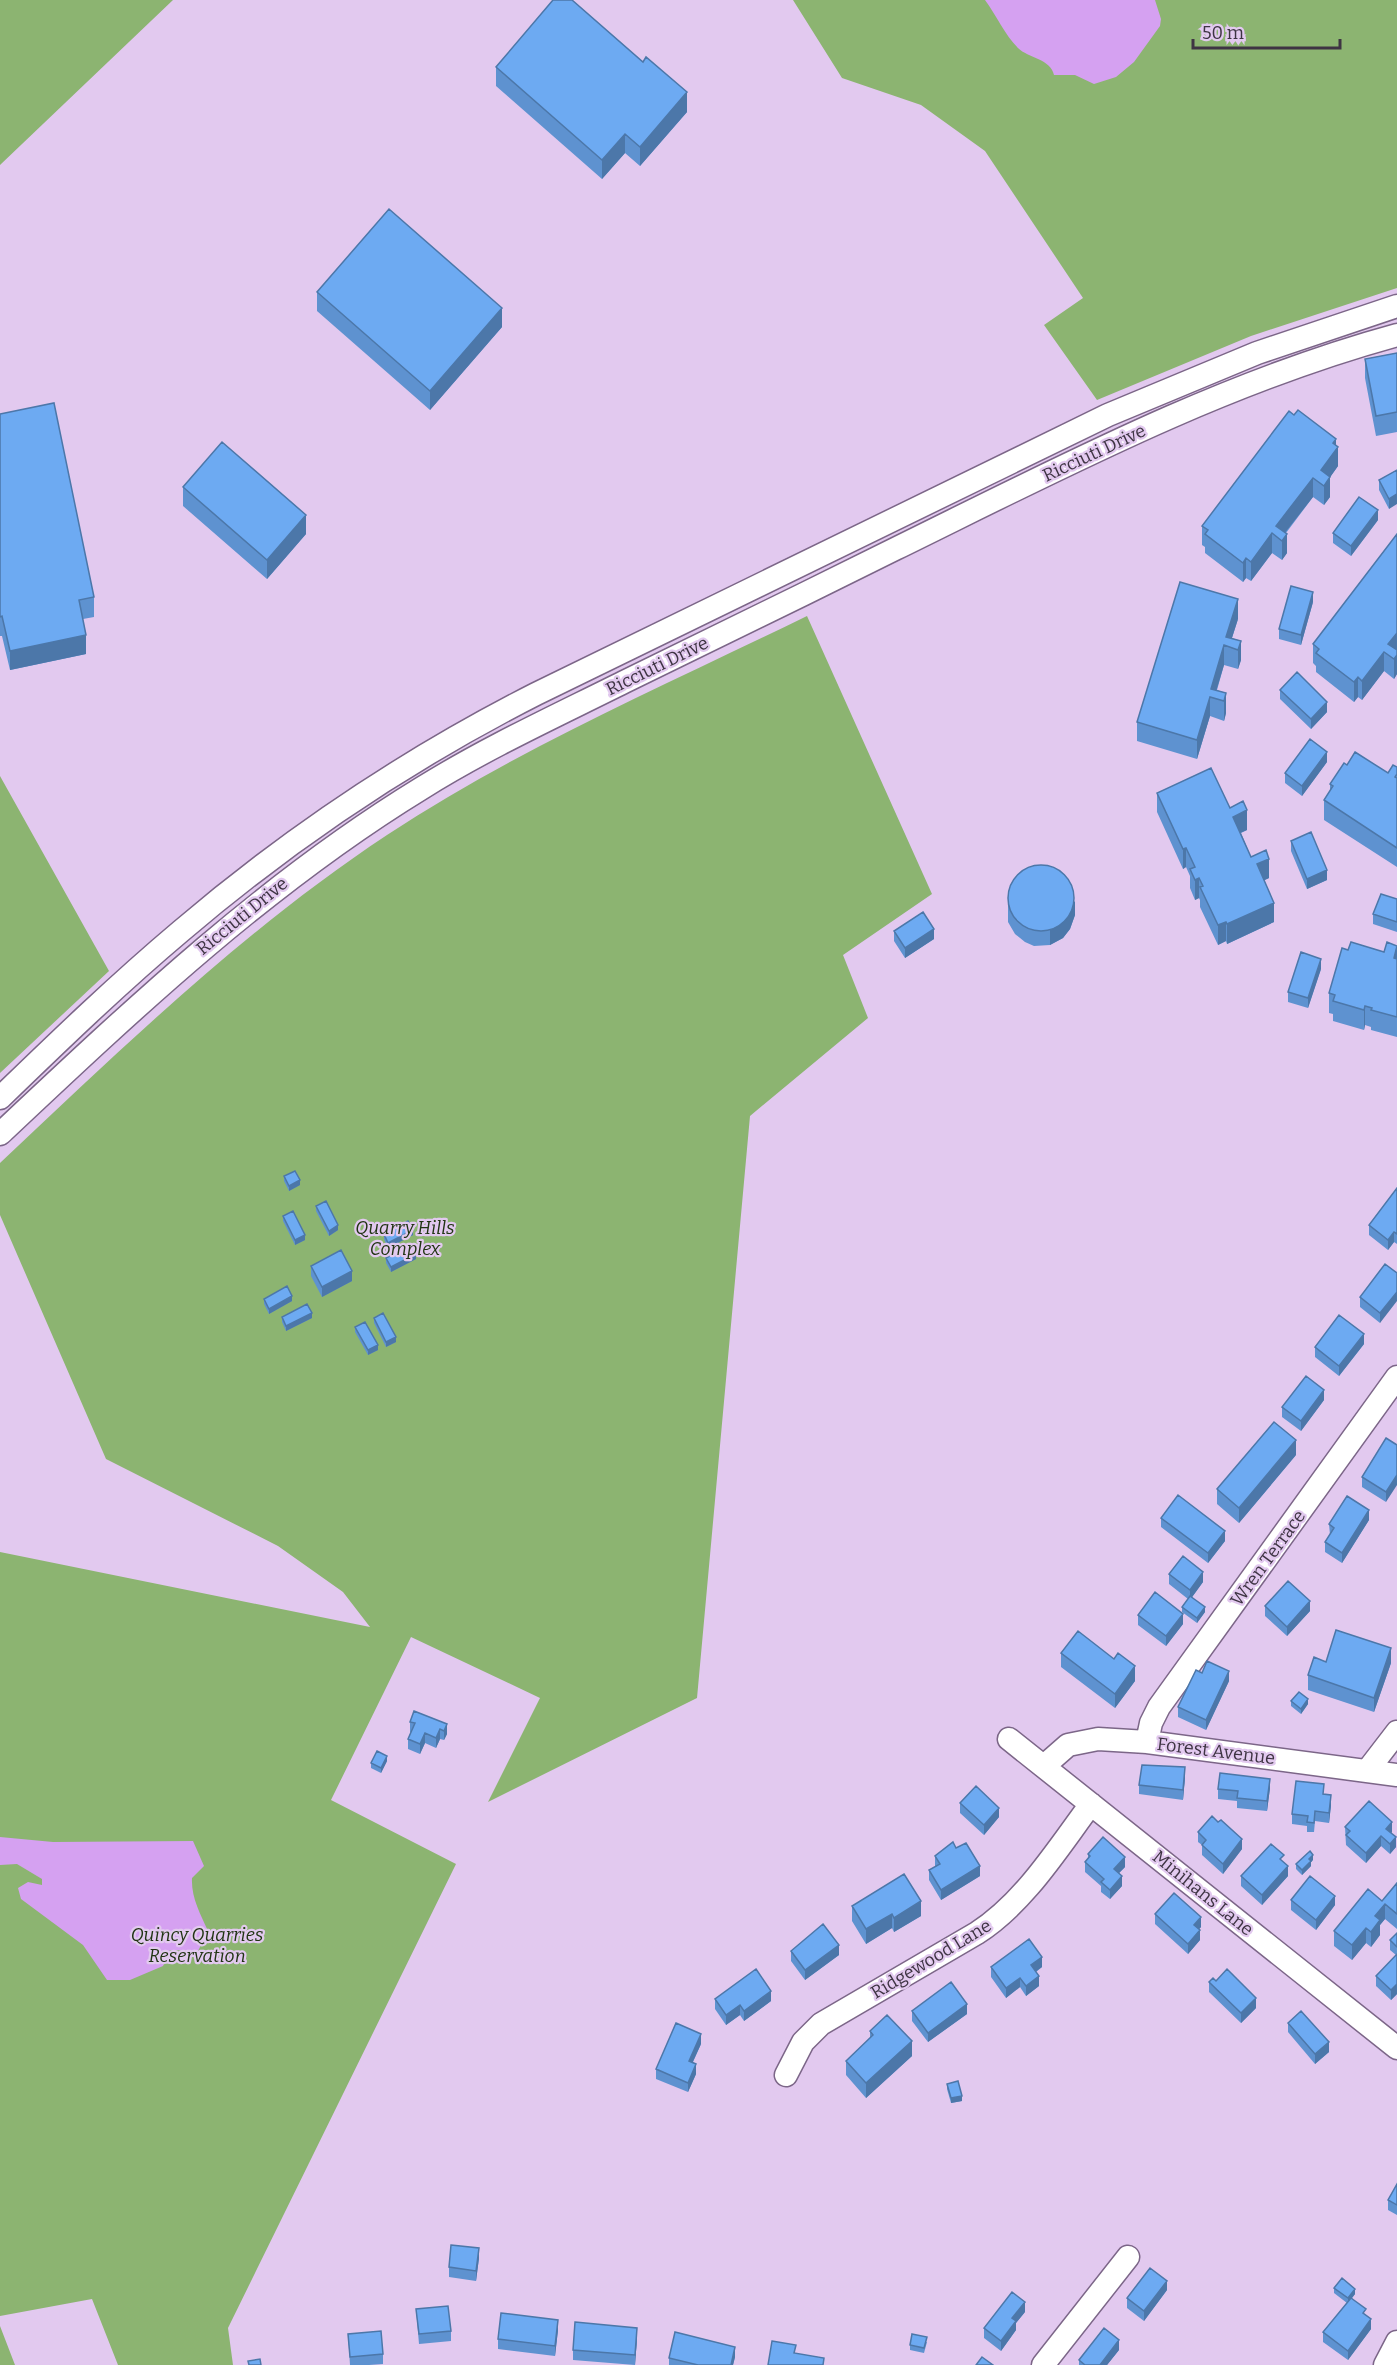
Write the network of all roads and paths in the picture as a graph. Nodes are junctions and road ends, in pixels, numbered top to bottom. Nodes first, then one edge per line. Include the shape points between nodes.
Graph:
1 (1397, 306) edge
2 (1397, 335) edge
3 (0, 1098) edge
4 (0, 1134) edge
5 (1397, 1377) edge
6 (1397, 1732) edge
7 (1009, 1739) dead end
8 (1147, 1742) junction
9 (1044, 1766) junction
10 (1367, 1771) junction
11 (1397, 1775) edge
12 (1092, 1804) junction
13 (1397, 2048) edge
14 (786, 2075) dead end
15 (1128, 2257) dead end
16 (1397, 2342) edge
17 (1043, 2365) edge
18 (1385, 2365) edge

1 - 3 street, Ricciuti Drive via 1257,352 1108,415 536,694 438,746 335,813 215,903 132,974
2 - 4 street, Ricciuti Drive via 1300,365 1124,438 549,719 443,775 325,852 233,922 146,997
5 - 8 street, Wren Terrace via 1159,1707 1150,1723
6 - 10 street
7 - 9 street, Minihans Lane
8 - 9 street, Forest Avenue via 1078,1742 1059,1750
8 - 10 street, Forest Avenue
9 - 12 street, Minihans Lane
10 - 11 street, Forest Avenue
12 - 13 street, Minihans Lane
12 - 14 street, Ridgewood Lane via 1000,1916 821,2024 803,2042
15 - 17 street
16 - 18 street

